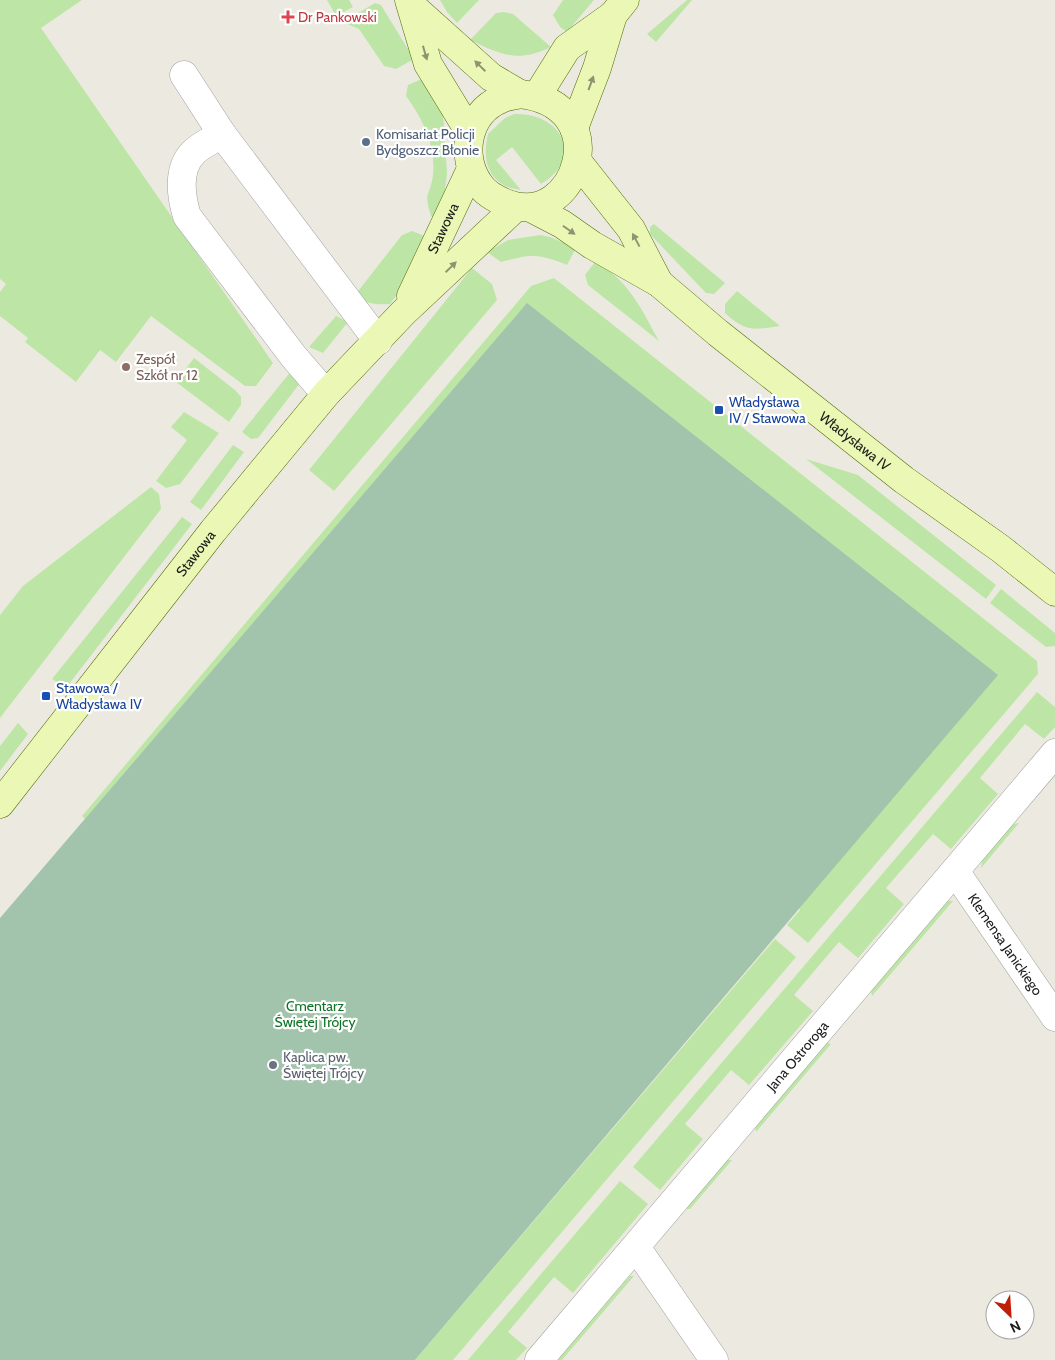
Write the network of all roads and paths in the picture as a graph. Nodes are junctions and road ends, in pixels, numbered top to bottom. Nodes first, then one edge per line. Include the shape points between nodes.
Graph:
1 (410, 3) edge
2 (619, 7) edge
3 (184, 76) dead end
4 (528, 95) junction
5 (574, 128) junction
6 (470, 133) junction
7 (222, 134) junction
8 (578, 162) junction
9 (470, 171) junction
10 (524, 208) junction
11 (659, 283) junction
12 (403, 313) junction
13 (378, 341) junction
14 (326, 394) junction
15 (1055, 592) edge
16 (1055, 753) edge
17 (0, 804) edge
18 (955, 871) junction
19 (1055, 1017) edge
20 (636, 1247) junction
21 (539, 1360) edge
22 (714, 1360) edge

4 -> 1 street via 491,77
1 -> 6 street via 428,64
2 - 4 street via 567,48
5 -> 2 street
3 - 7 street
4 - 5 street via 549,101 566,114
4 - 6 street via 501,98 485,109
5 - 8 street via 579,144
6 - 9 street
7 - 13 street
7 - 14 street via 192,154 183,172 182,201 187,216
8 - 10 street via 572,177 561,190
11 -> 8 street, Władysława IV via 631,229
9 - 10 street via 481,187 498,200
9 - 12 street, Stawowa
10 -> 11 street, Władysława IV via 562,224 592,246
12 -> 10 street, Stawowa
11 - 15 street, Władysława IV via 718,334 889,468
12 - 13 street, Stawowa
13 - 14 street, Stawowa
14 - 17 street, Stawowa
16 - 18 street, Jana Ostroroga
18 - 19 street, Klemensa Janickiego
18 - 20 street, Jana Ostroroga
20 - 21 street, Jana Ostroroga
20 - 22 street

